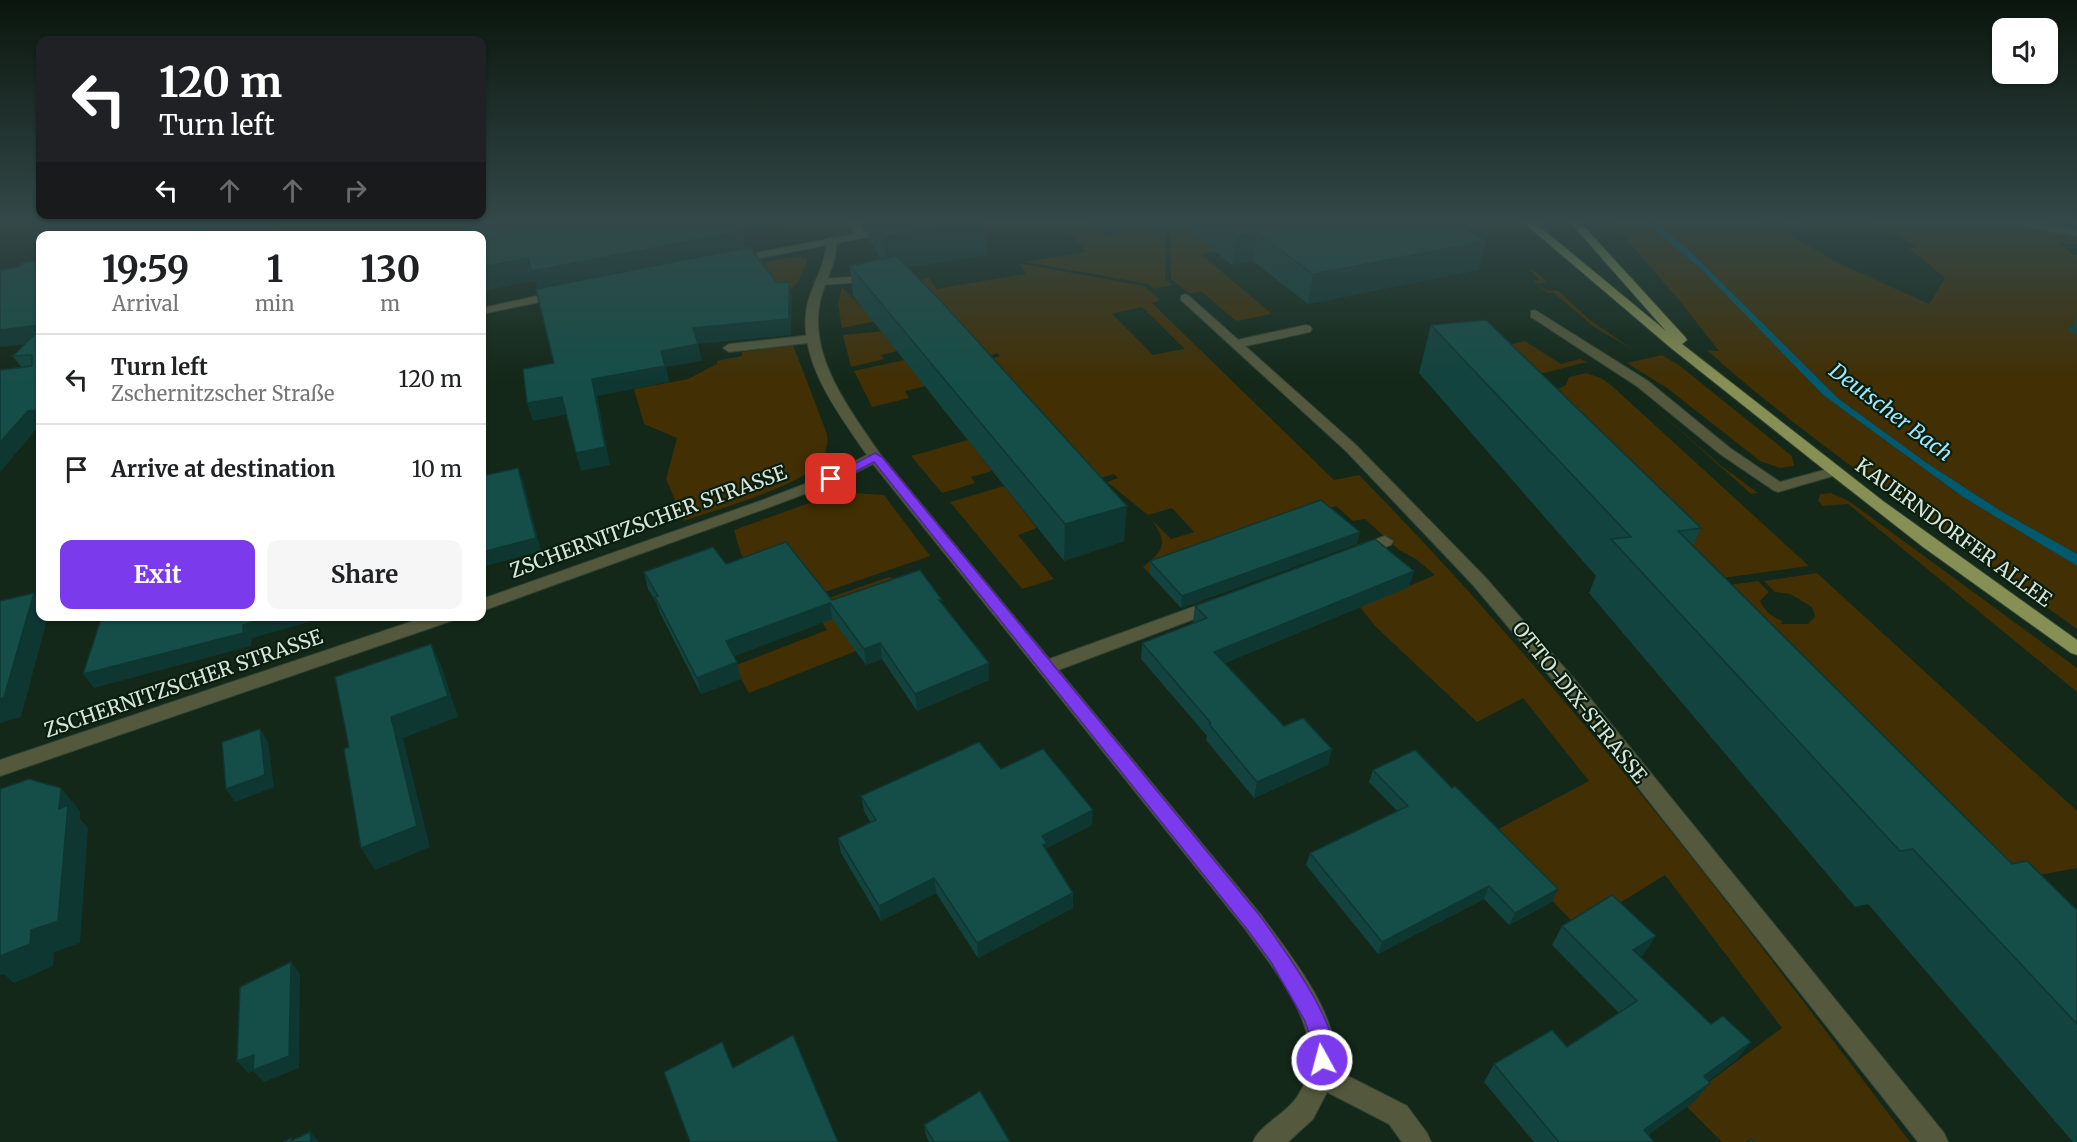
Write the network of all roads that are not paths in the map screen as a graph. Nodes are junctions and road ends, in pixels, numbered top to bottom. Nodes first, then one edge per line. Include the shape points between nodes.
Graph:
1 (822, 275) edge
2 (1593, 275) edge
3 (1622, 275) edge
4 (883, 277) edge
5 (820, 282) junction
6 (570, 293) edge
7 (1185, 298) dead end
8 (486, 310) edge
9 (1535, 314) dead end
10 (1306, 329) dead end
11 (812, 339) junction
12 (1237, 344) junction
13 (729, 348) dead end
14 (1705, 368) junction
15 (875, 457) junction
16 (1835, 471) junction
17 (1385, 541) dead end
18 (1341, 558) edge
19 (1231, 599) edge
20 (486, 604) edge
21 (433, 621) edge
22 (2077, 649) edge
23 (1047, 667) junction
24 (0, 768) edge
25 (1321, 1076) junction
26 (1266, 1142) edge
27 (1418, 1142) edge
28 (1935, 1142) edge

1 - 5 street
2 - 14 main road, KAUERNDORFER ALLEE
3 - 14 main road, KAUERNDORFER ALLEE
4 - 5 street
5 - 11 street via 812,313
6 - 8 street
7 - 12 street, OTTO-DIX-STRASSE
9 - 16 street, KAUERNDORFER ALLEE via 1642,383 1736,460 1778,487
10 - 12 street
11 - 13 street
11 - 15 street via 847,416
12 - 28 street, OTTO-DIX-STRASSE via 1351,447 1479,581 1569,686
14 - 16 main road, KAUERNDORFER ALLEE
15 - 20 street, ZSCHERNITZSCHER STRASSE via 765,504
15 - 23 street
16 - 22 main road, KAUERNDORFER ALLEE
17 - 18 street
19 - 23 street
21 - 24 street, ZSCHERNITZSCHER STRASSE
23 - 25 street via 1277,956 1313,1017 1323,1045
25 - 26 street via 1297,1119
25 - 27 street via 1398,1114

